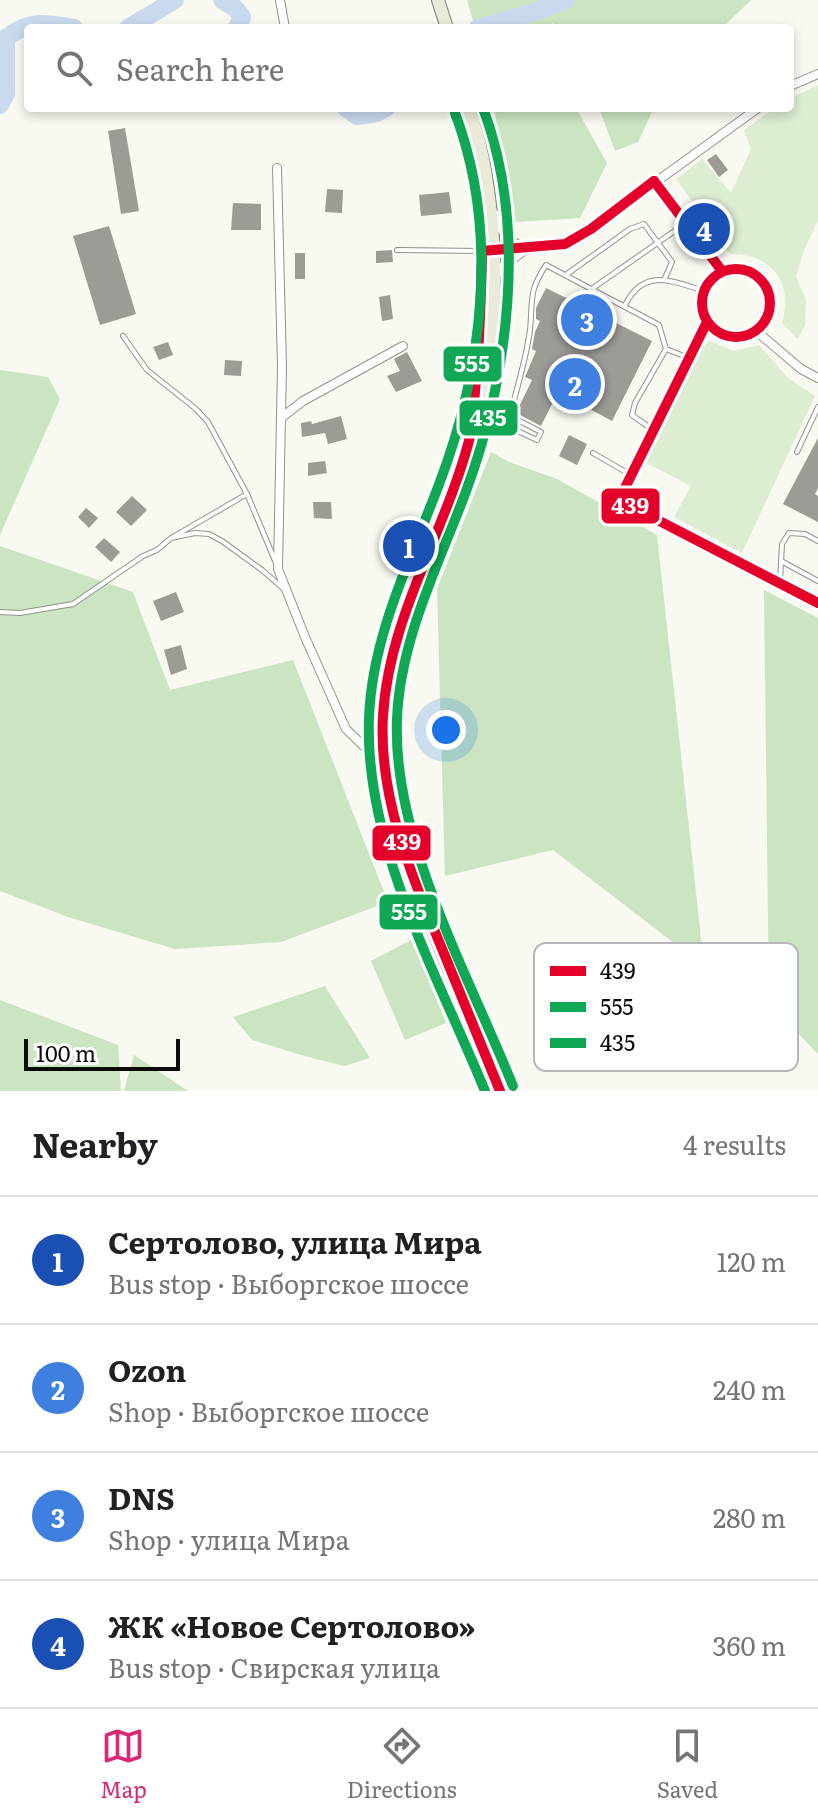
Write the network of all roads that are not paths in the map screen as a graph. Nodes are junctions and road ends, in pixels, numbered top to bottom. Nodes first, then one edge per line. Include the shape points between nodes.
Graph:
1 (280, 0) edge
2 (438, 0) edge
3 (284, 24) edge
4 (446, 24) edge
5 (818, 74) edge
6 (794, 84) edge
7 (467, 112) edge
8 (468, 112) edge
9 (752, 112) edge
10 (277, 168) dead end
11 (654, 181) junction
12 (489, 194) junction
13 (686, 223) junction
14 (658, 242) junction
15 (528, 249) junction
16 (397, 250) dead end
17 (488, 250) junction
18 (722, 271) junction
19 (566, 274) junction
20 (496, 275) junction
21 (665, 278) junction
22 (593, 288) junction
23 (704, 291) junction
24 (625, 305) junction
25 (707, 322) junction
26 (756, 331) junction
27 (123, 336) dead end
28 (403, 346) dead end
29 (666, 349) junction
30 (689, 358) junction
31 (818, 378) edge
32 (818, 407) edge
33 (510, 416) junction
34 (281, 418) junction
35 (653, 430) junction
36 (471, 435) junction
37 (797, 452) dead end
38 (593, 453) dead end
39 (631, 475) junction
40 (247, 494) junction
41 (171, 538) junction
42 (818, 541) edge
43 (783, 562) junction
44 (278, 569) junction
45 (818, 581) edge
46 (780, 583) junction
47 (287, 592) junction
48 (818, 603) edge
49 (0, 612) edge
50 (386, 768) junction
51 (500, 1091) edge

1 - 3 street
2 - 4 main road
5 - 6 street
7 - 17 main road
8 - 12 main road
9 - 11 street
10 - 34 street
11 - 13 street
11 - 15 street via 580,237
12 - 15 street via 509,242
12 - 17 main road
13 - 14 lane
13 - 18 street
14 - 19 lane via 644,224
14 - 21 lane via 672,262
14 - 22 lane
15 - 17 street
15 - 20 street
16 - 17 lane
17 - 20 main road
17 - 36 main road
18 - 23 street
18 - 26 street via 750,271 769,292 766,320
19 - 22 lane
19 - 33 lane via 546,265 536,280
20 - 36 main road via 486,380
21 - 23 lane
21 - 24 lane via 652,279
22 - 24 lane
23 - 25 street
24 - 29 lane via 659,325
25 - 26 street via 730,336
25 - 30 street
26 - 31 street
27 - 40 lane via 147,370 208,422
28 - 34 street
29 - 30 lane
29 - 35 lane via 632,415
30 - 35 street
32 - 37 lane
33 - 33 lane via 507,426 537,440 541,432
34 - 44 street
35 - 39 street
36 - 50 main road via 394,646 383,718
38 - 39 lane
39 - 46 street via 619,500
40 - 41 lane
40 - 44 lane
41 - 47 lane via 209,534
41 - 49 lane via 73,604
42 - 43 lane via 789,533 782,544
43 - 45 lane
43 - 46 lane
44 - 47 street
46 - 48 street
47 - 50 street via 346,729
50 - 51 main road via 407,862

